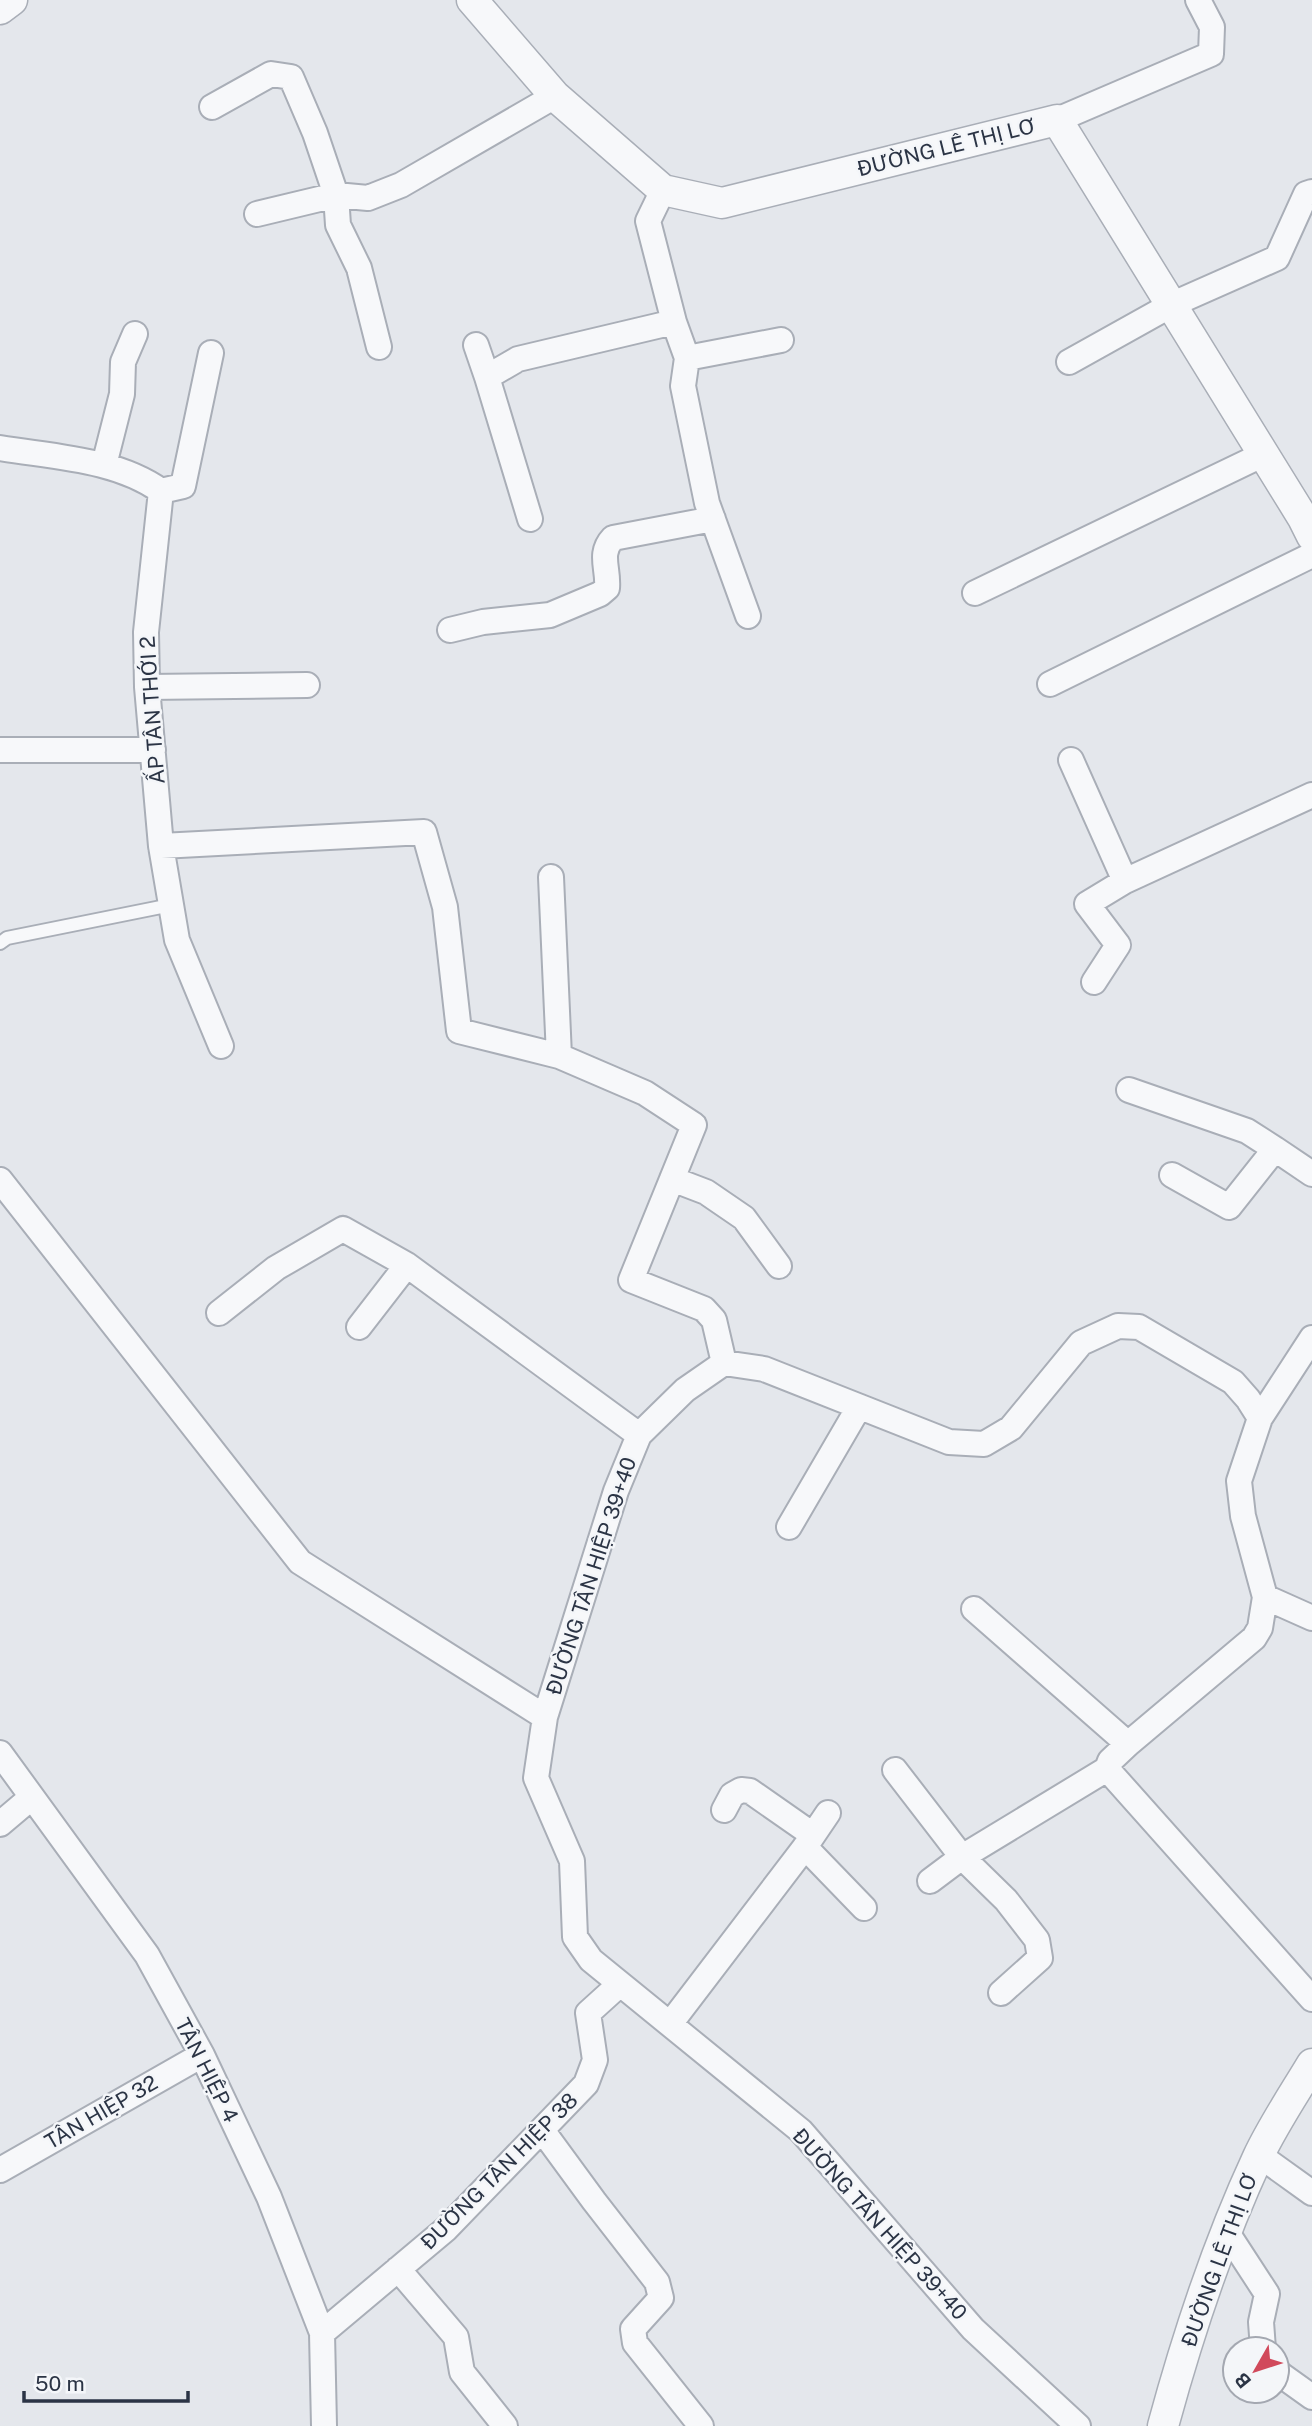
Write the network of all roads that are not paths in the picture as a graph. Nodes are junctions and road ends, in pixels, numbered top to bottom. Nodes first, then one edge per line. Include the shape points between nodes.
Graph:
1 (12, 0) edge
2 (472, 0) edge
3 (1198, 0) edge
4 (0, 9) edge
5 (555, 96) junction
6 (212, 107) dead end
7 (1056, 120) junction
8 (663, 190) junction
9 (1312, 192) edge
10 (337, 195) junction
11 (257, 214) dead end
12 (1173, 304) junction
13 (674, 321) junction
14 (135, 334) dead end
15 (781, 340) dead end
16 (476, 345) dead end
17 (379, 347) dead end
18 (211, 353) dead end
19 (687, 358) junction
20 (1069, 362) dead end
21 (486, 377) junction
22 (0, 448) edge
23 (1264, 454) junction
24 (104, 465) junction
25 (162, 491) junction
26 (530, 519) dead end
27 (713, 519) junction
28 (1312, 536) edge
29 (1312, 555) edge
30 (975, 593) dead end
31 (748, 616) dead end
32 (450, 630) dead end
33 (1050, 684) dead end
34 (307, 685) dead end
35 (147, 687) junction
36 (0, 750) edge
37 (153, 750) junction
38 (1072, 760) dead end
39 (1312, 795) edge
40 (162, 846) junction
41 (551, 877) dead end
42 (1125, 881) junction
43 (171, 905) junction
44 (0, 943) edge
45 (1094, 982) dead end
46 (221, 1046) dead end
47 (559, 1056) junction
48 (1129, 1090) dead end
49 (1275, 1149) junction
50 (1312, 1174) edge
51 (1172, 1175) dead end
52 (672, 1179) junction
53 (0, 1180) edge
54 (407, 1265) junction
55 (779, 1266) dead end
56 (219, 1313) dead end
57 (359, 1327) dead end
58 (1312, 1338) edge
59 (724, 1363) junction
60 (859, 1407) junction
61 (1260, 1418) junction
62 (639, 1434) junction
63 (789, 1527) dead end
64 (1265, 1598) junction
65 (974, 1609) dead end
66 (1312, 1618) edge
67 (545, 1717) junction
68 (1128, 1744) junction
69 (0, 1753) edge
70 (1107, 1769) junction
71 (895, 1770) dead end
72 (33, 1797) junction
73 (724, 1810) dead end
74 (828, 1813) dead end
75 (0, 1824) edge
76 (809, 1841) junction
77 (962, 1857) junction
78 (930, 1881) dead end
79 (864, 1908) dead end
80 (620, 1984) junction
81 (1001, 1993) dead end
82 (1312, 1999) edge
83 (670, 2024) junction
84 (202, 2055) junction
85 (1312, 2064) edge
86 (542, 2130) junction
87 (1259, 2154) junction
88 (0, 2170) edge
89 (1312, 2193) edge
90 (1226, 2231) junction
91 (398, 2269) junction
92 (322, 2333) junction
93 (1262, 2335) edge
94 (1291, 2382) edge
95 (1312, 2397) edge
96 (324, 2426) edge
97 (505, 2426) edge
98 (701, 2426) edge
99 (1078, 2426) edge
100 (1163, 2426) edge

1 - 4 street
2 - 5 street, ĐƯỜNG LÊ THỊ LƠ
3 - 7 street via 1212,27 1211,54
5 - 8 street, ĐƯỜNG LÊ THỊ LƠ
5 - 10 street via 401,185 368,198
6 - 10 street via 271,74 291,77
7 - 8 street, ĐƯỜNG LÊ THỊ LƠ via 722,203
7 - 12 street, ĐƯỜNG LÊ THỊ LƠ
8 - 13 street via 648,221
9 - 12 street via 1306,194 1277,258
10 - 11 street
10 - 17 street via 338,225 359,268
12 - 20 street
12 - 23 street, ĐƯỜNG LÊ THỊ LƠ
13 - 19 street
13 - 21 street via 518,359
14 - 24 street via 123,362 122,394
15 - 19 street
16 - 21 street
18 - 25 street via 183,486
19 - 27 street via 683,386
21 - 26 street
22 - 24 street
23 - 28 street, ĐƯỜNG LÊ THỊ LƠ
23 - 30 street
24 - 25 street
25 - 35 street, ẤP TÂN THỚI 2 via 146,632
27 - 31 street
27 - 32 street via 613,538 604,555 607,588 565,610
29 - 33 street
34 - 35 street
35 - 37 street, ẤP TÂN THỚI 2
36 - 37 street
37 - 40 street, ẤP TÂN THỚI 2
38 - 42 street
39 - 42 street
40 - 43 street, ẤP TÂN THỚI 2
40 - 47 street via 424,832 445,907 459,1031
41 - 47 street
42 - 45 street via 1087,904 1118,945
43 - 44 lane via 6,938
43 - 46 street, ẤP TÂN THỚI 2 via 177,940
47 - 52 street via 645,1093 694,1125
48 - 49 street via 1247,1131
49 - 50 street
49 - 51 street via 1229,1207
52 - 55 street via 706,1192 744,1218
52 - 59 street via 631,1280 704,1309 714,1320
53 - 67 street via 300,1562
54 - 56 street via 344,1229 276,1268
54 - 57 street
54 - 62 street
58 - 61 street
59 - 60 street via 764,1369
59 - 62 street, ĐƯỜNG TÂN HIỆP 39+40 via 685,1390
60 - 61 street via 949,1442 984,1444 1011,1428 1082,1343 1118,1326 1139,1327 1233,1382
60 - 63 street
61 - 64 street via 1239,1481 1243,1517
62 - 67 street, ĐƯỜNG TÂN HIỆP 39+40 via 616,1491
64 - 66 street
64 - 68 street via 1254,1638
65 - 68 street
67 - 80 street, ĐƯỜNG TÂN HIỆP 39+40 via 536,1778 572,1861 575,1937 591,1960
68 - 70 street
69 - 72 street, TÂN HIỆP 4
70 - 77 street
70 - 82 street
71 - 77 street
72 - 75 street
72 - 84 street, TÂN HIỆP 4 via 148,1955
73 - 76 street via 732,1795 750,1791
74 - 76 street
76 - 79 street
76 - 83 street
77 - 78 street
77 - 81 street via 1006,1900 1037,1940 1040,1958
80 - 83 street, ĐƯỜNG TÂN HIỆP 39+40
80 - 86 street, ĐƯỜNG TÂN HIỆP 38 via 588,2013 595,2060 586,2084
83 - 99 street, ĐƯỜNG TÂN HIỆP 39+40 via 801,2131 973,2329
84 - 88 street, TÂN HIỆP 32
84 - 92 street, TÂN HIỆP 4 via 269,2197
85 - 87 street, ĐƯỜNG LÊ THỊ LƠ
86 - 91 street, ĐƯỜNG TÂN HIỆP 38 via 446,2229
86 - 98 street via 657,2282 661,2298 633,2329 635,2343
87 - 89 street
87 - 90 street, ĐƯỜNG LÊ THỊ LƠ
90 - 93 street via 1266,2294
90 - 100 street, ĐƯỜNG LÊ THỊ LƠ
91 - 92 street, ĐƯỜNG TÂN HIỆP 38
91 - 97 street via 456,2337 462,2372
92 - 96 street, TÂN HIỆP 4
94 - 95 street

